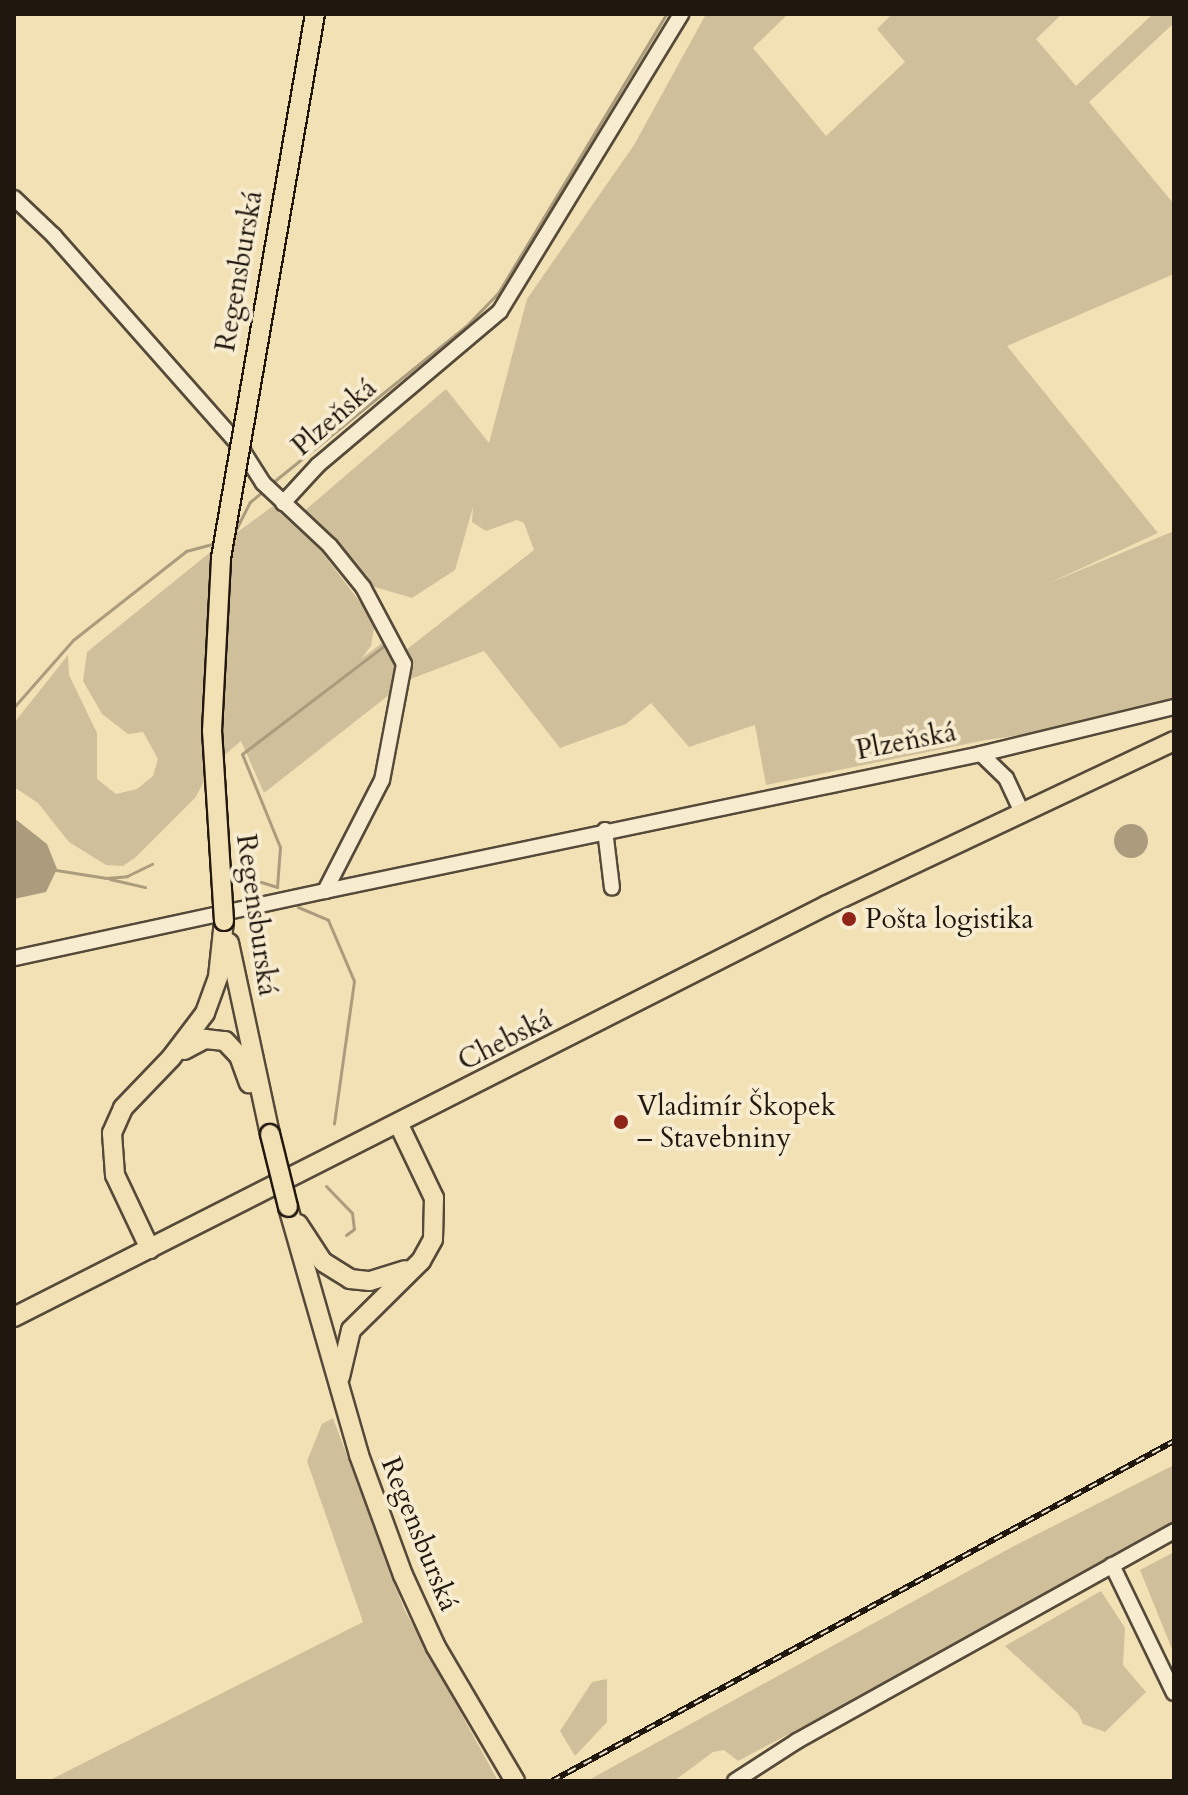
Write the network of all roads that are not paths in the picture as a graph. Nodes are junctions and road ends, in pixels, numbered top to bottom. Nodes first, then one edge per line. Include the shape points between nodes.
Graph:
1 (315, 14) edge
2 (681, 14) edge
3 (14, 198) edge
4 (283, 503) junction
5 (1174, 707) edge
6 (1174, 741) edge
7 (981, 754) junction
8 (1021, 810) junction
9 (605, 830) junction
10 (612, 888) dead end
11 (325, 891) junction
12 (226, 944) junction
13 (14, 958) edge
14 (171, 1058) junction
15 (263, 1115) junction
16 (399, 1125) junction
17 (299, 1235) junction
18 (150, 1249) junction
19 (428, 1250) junction
20 (14, 1317) edge
21 (347, 1415) junction
22 (1174, 1531) edge
23 (1112, 1565) junction
24 (1174, 1693) edge
25 (515, 1781) edge
26 (735, 1781) edge

1 - 12 main road, Regensburská, bridge via 241,417 221,558 212,731
2 - 4 street, Plzeňská via 500,311 318,465
3 - 4 street via 75,259 239,445
4 - 11 street via 363,587 404,664 382,780
5 - 7 street, Plzeňská
6 - 8 main road
7 - 8 street, Plzeňská via 1006,778
7 - 9 street, Plzeňská
8 - 16 main road, Chebská
9 - 10 street
9 - 11 street, Plzeňská
11 - 13 street, Plzeňská
12 - 14 main road via 210,1004
12 - 15 main road, Regensburská
14 - 15 main road via 205,1039 225,1041 239,1056
14 - 18 main road via 123,1108 110,1142 115,1175
15 - 17 main road, Regensburská, bridge
16 - 18 main road, Chebská
16 - 19 main road via 434,1198 437,1217
17 - 19 main road via 335,1272 362,1281 400,1273
17 - 21 main road, Regensburská
18 - 20 main road, Chebská
19 - 21 main road via 351,1330 339,1371
21 - 25 main road, Regensburská via 403,1575 436,1647
22 - 23 street
23 - 24 street
23 - 26 street

